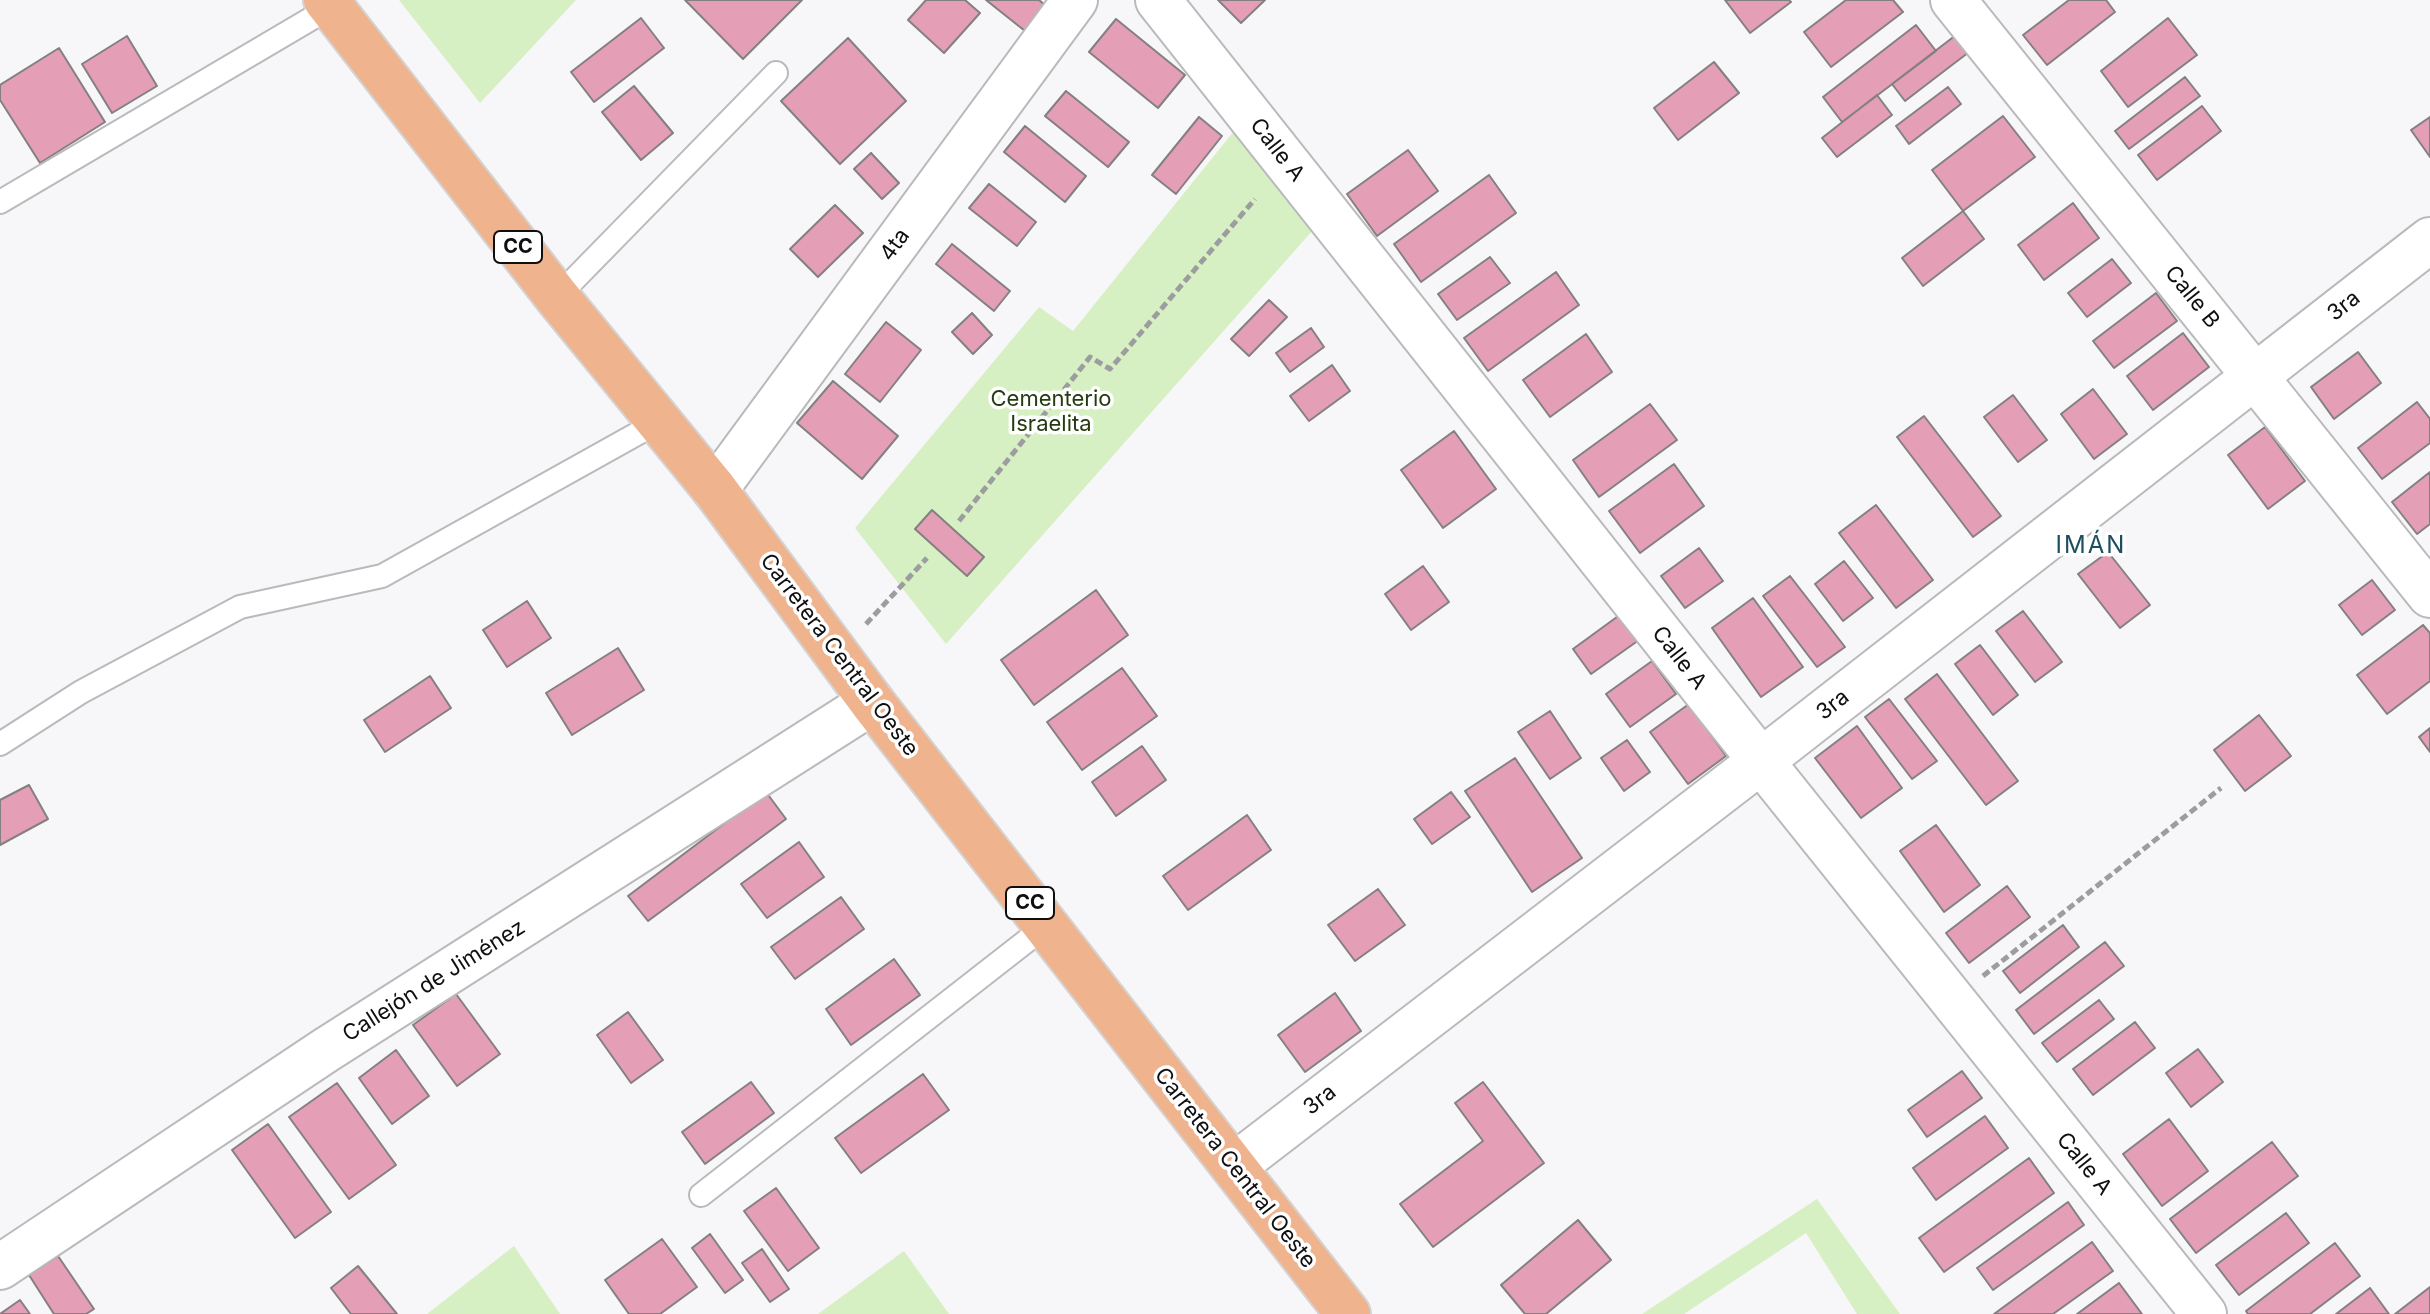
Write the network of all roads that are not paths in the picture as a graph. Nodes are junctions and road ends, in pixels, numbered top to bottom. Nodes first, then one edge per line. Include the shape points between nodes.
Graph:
1 (1075, 0) edge
2 (1158, 0) edge
3 (1953, 0) edge
4 (329, 3) edge
5 (776, 73) dead end
6 (0, 202) edge
7 (2430, 240) edge
8 (557, 297) junction
9 (2255, 376) junction
10 (660, 421) junction
11 (715, 490) junction
12 (2430, 595) edge
13 (872, 702) junction
14 (0, 744) edge
15 (1761, 761) junction
16 (1047, 925) junction
17 (1234, 1166) junction
18 (701, 1195) dead end
19 (0, 1267) edge
20 (1348, 1314) edge
21 (2204, 1314) edge

1 - 11 street, 4ta
2 - 15 street, Calle A
3 - 9 street, Calle B
4 - 6 lane
4 - 8 main road, Carretera Central Oeste / CC
5 - 8 lane
7 - 9 street, 3ra
8 - 10 main road, Carretera Central Oeste / CC
9 - 12 street, Calle B
9 - 15 street, 3ra
10 - 11 main road, Carretera Central Oeste / CC
10 - 14 lane via 382,576 240,607 81,692
11 - 13 main road, Carretera Central Oeste / CC
13 - 16 main road, Carretera Central Oeste / CC
13 - 19 street, Callejón de Jiménez via 326,1050
15 - 17 street, 3ra
15 - 21 street, Calle A
16 - 17 main road, Carretera Central Oeste / CC
16 - 18 lane
17 - 20 main road, Carretera Central Oeste / CC

